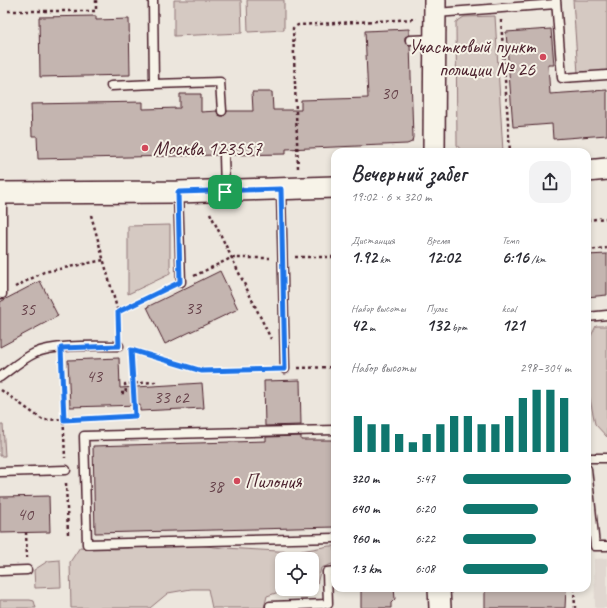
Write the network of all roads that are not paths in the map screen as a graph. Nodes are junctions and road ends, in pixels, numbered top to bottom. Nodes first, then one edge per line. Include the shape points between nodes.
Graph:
1 (152, 0) edge
2 (556, 2) edge
3 (435, 6) edge
4 (435, 39) junction
5 (410, 40) dead end
6 (607, 75) edge
7 (154, 84) junction
8 (111, 86) dead end
9 (222, 111) dead end
10 (434, 148) edge
11 (224, 155) dead end
12 (607, 169) edge
13 (591, 171) edge
14 (331, 187) edge
15 (281, 189) junction
16 (178, 192) junction
17 (225, 192) junction
18 (1, 193) edge
19 (180, 282) road end
20 (2, 294) road end
21 (607, 315) edge
22 (591, 317) edge
23 (119, 346) road end
24 (285, 369) road end
25 (0, 377) edge
26 (331, 430) edge
27 (591, 458) edge
28 (607, 458) edge
29 (66, 470) road end
30 (0, 472) edge
31 (591, 508) edge
32 (331, 538) edge
33 (607, 546) edge
34 (27, 570) road end
35 (0, 571) edge
36 (331, 572) edge
37 (439, 592) edge
38 (270, 608) edge
39 (440, 608) edge

1 - 7 lane
2 - 3 lane via 500,8
2 - 6 lane via 562,78
3 - 4 street
4 - 5 lane
4 - 10 street
7 - 8 lane
7 - 9 lane via 220,82
11 - 17 lane
12 - 13 street
14 - 15 street
15 - 17 street
15 - 24 lane
16 - 17 street
16 - 18 street
16 - 19 lane
18 - 20 lane
21 - 22 lane
23 - 25 lane via 61,348 37,352
26 - 32 lane via 84,436 87,544
27 - 28 lane
29 - 30 lane
31 - 33 lane via 595,546
34 - 35 lane
36 - 38 lane via 327,572 328,604
37 - 39 street

